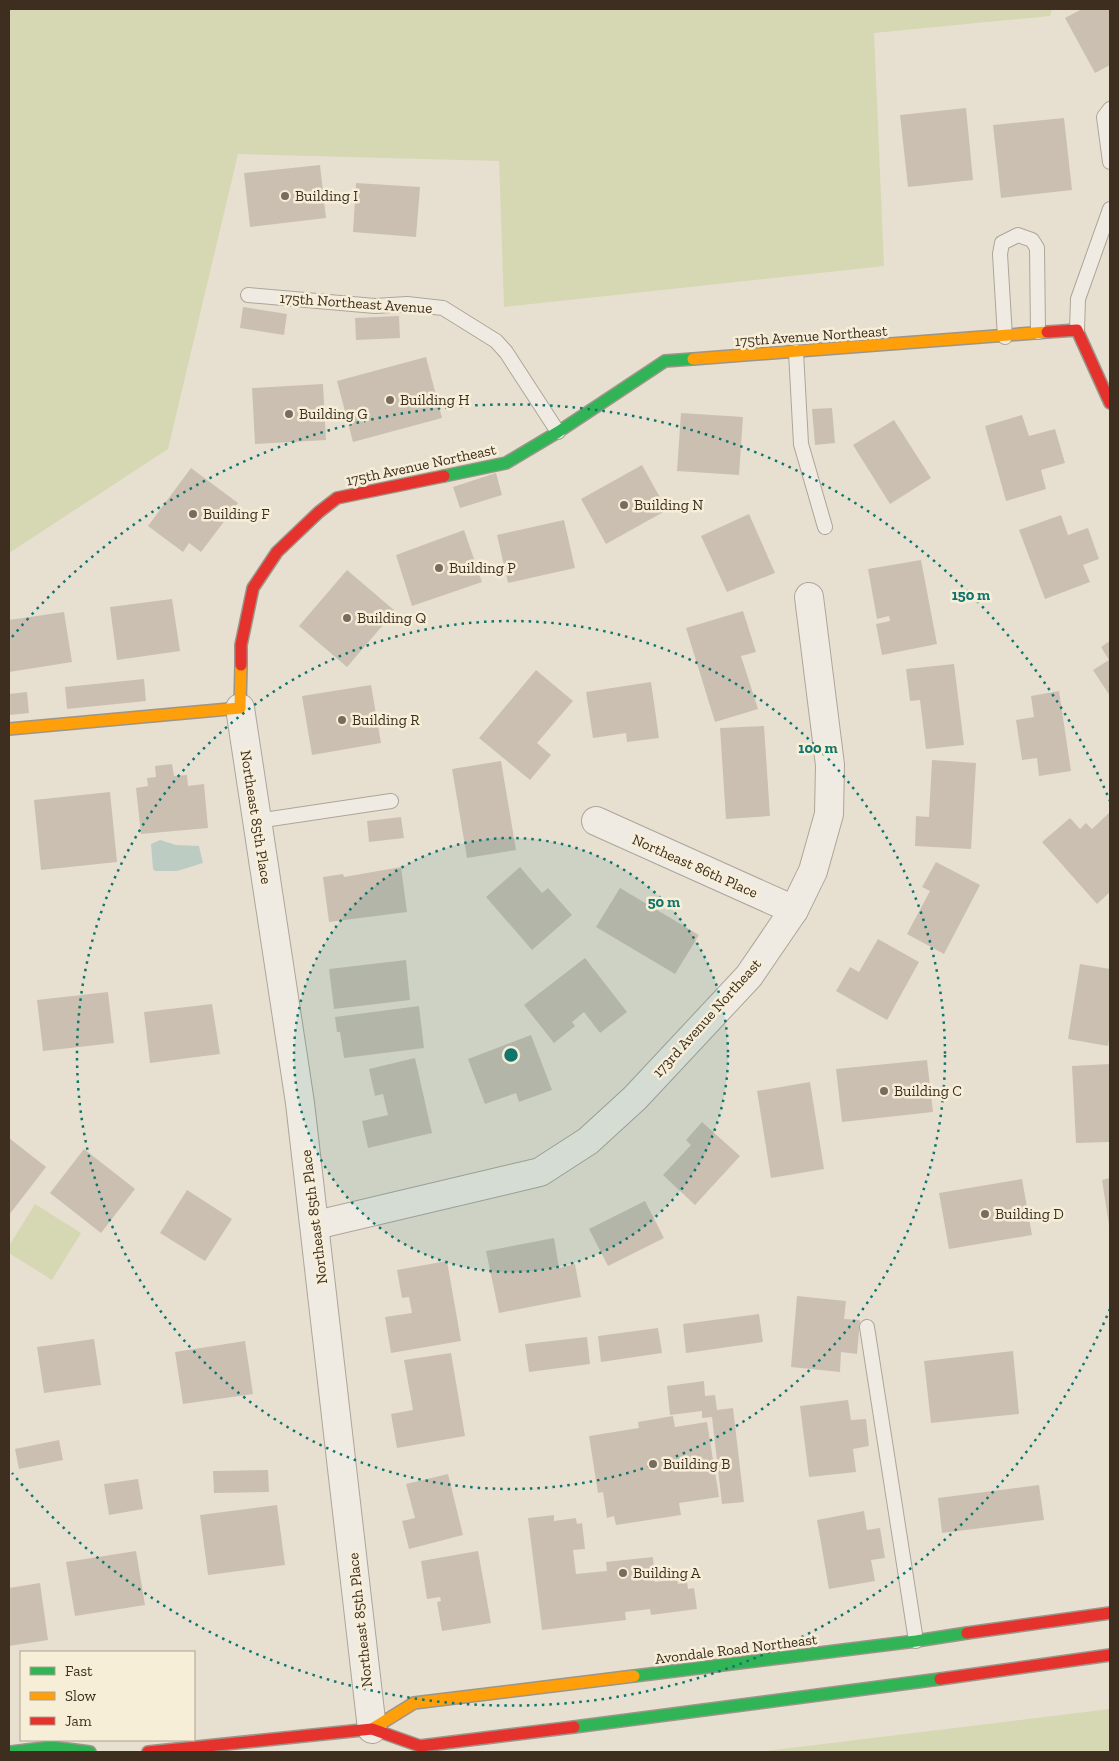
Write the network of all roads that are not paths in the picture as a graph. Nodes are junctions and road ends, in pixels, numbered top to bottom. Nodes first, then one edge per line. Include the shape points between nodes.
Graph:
1 (1110, 109) edge
2 (1110, 162) edge
3 (1110, 209) edge
4 (248, 295) dead end
5 (1077, 330) junction
6 (1038, 332) junction
7 (1005, 337) junction
8 (796, 352) junction
9 (1110, 404) edge
10 (558, 432) junction
11 (825, 527) dead end
12 (809, 597) dead end
13 (240, 708) junction
14 (9, 729) edge
15 (391, 801) dead end
16 (257, 821) junction
17 (596, 821) dead end
18 (794, 910) junction
19 (316, 1225) junction
20 (867, 1327) dead end
21 (1110, 1613) edge
22 (916, 1641) junction
23 (1110, 1655) edge
24 (372, 1729) junction
25 (11, 1752) edge
26 (90, 1752) edge
27 (148, 1752) edge

1 - 2 lane via 1104,117
3 - 5 lane via 1078,299
4 - 10 lane, 175th Northeast Avenue via 375,306 407,304 443,308 496,341
5 - 6 main road, 175th Avenue Northeast
5 - 9 main road
6 - 7 main road, 175th Avenue Northeast
6 - 7 lane via 1037,248 1032,240 1018,235 1002,242 1000,254
7 - 8 main road, 175th Avenue Northeast
8 - 10 main road, 175th Avenue Northeast via 665,361
8 - 11 lane via 802,444
10 - 13 main road, 175th Avenue Northeast via 506,463 337,498 319,512 277,552 253,588 241,645
12 - 18 street, 173rd Avenue Northeast via 830,765 829,814 813,870
13 - 14 main road
13 - 16 street, Northeast 85th Place
15 - 16 lane
16 - 19 street, Northeast 85th Place
17 - 18 street, Northeast 86th Place
18 - 19 street, 173rd Avenue Northeast via 749,976 635,1098 588,1141 540,1172
19 - 24 street, Northeast 85th Place
20 - 22 lane
21 - 22 main road, Avondale Road Northeast
22 - 24 main road, Avondale Road Northeast via 414,1703
23 - 24 main road, Avondale Road Northeast via 787,1702 420,1746
24 - 27 main road, Avondale Road Northeast
25 - 26 main road via 51,1747

